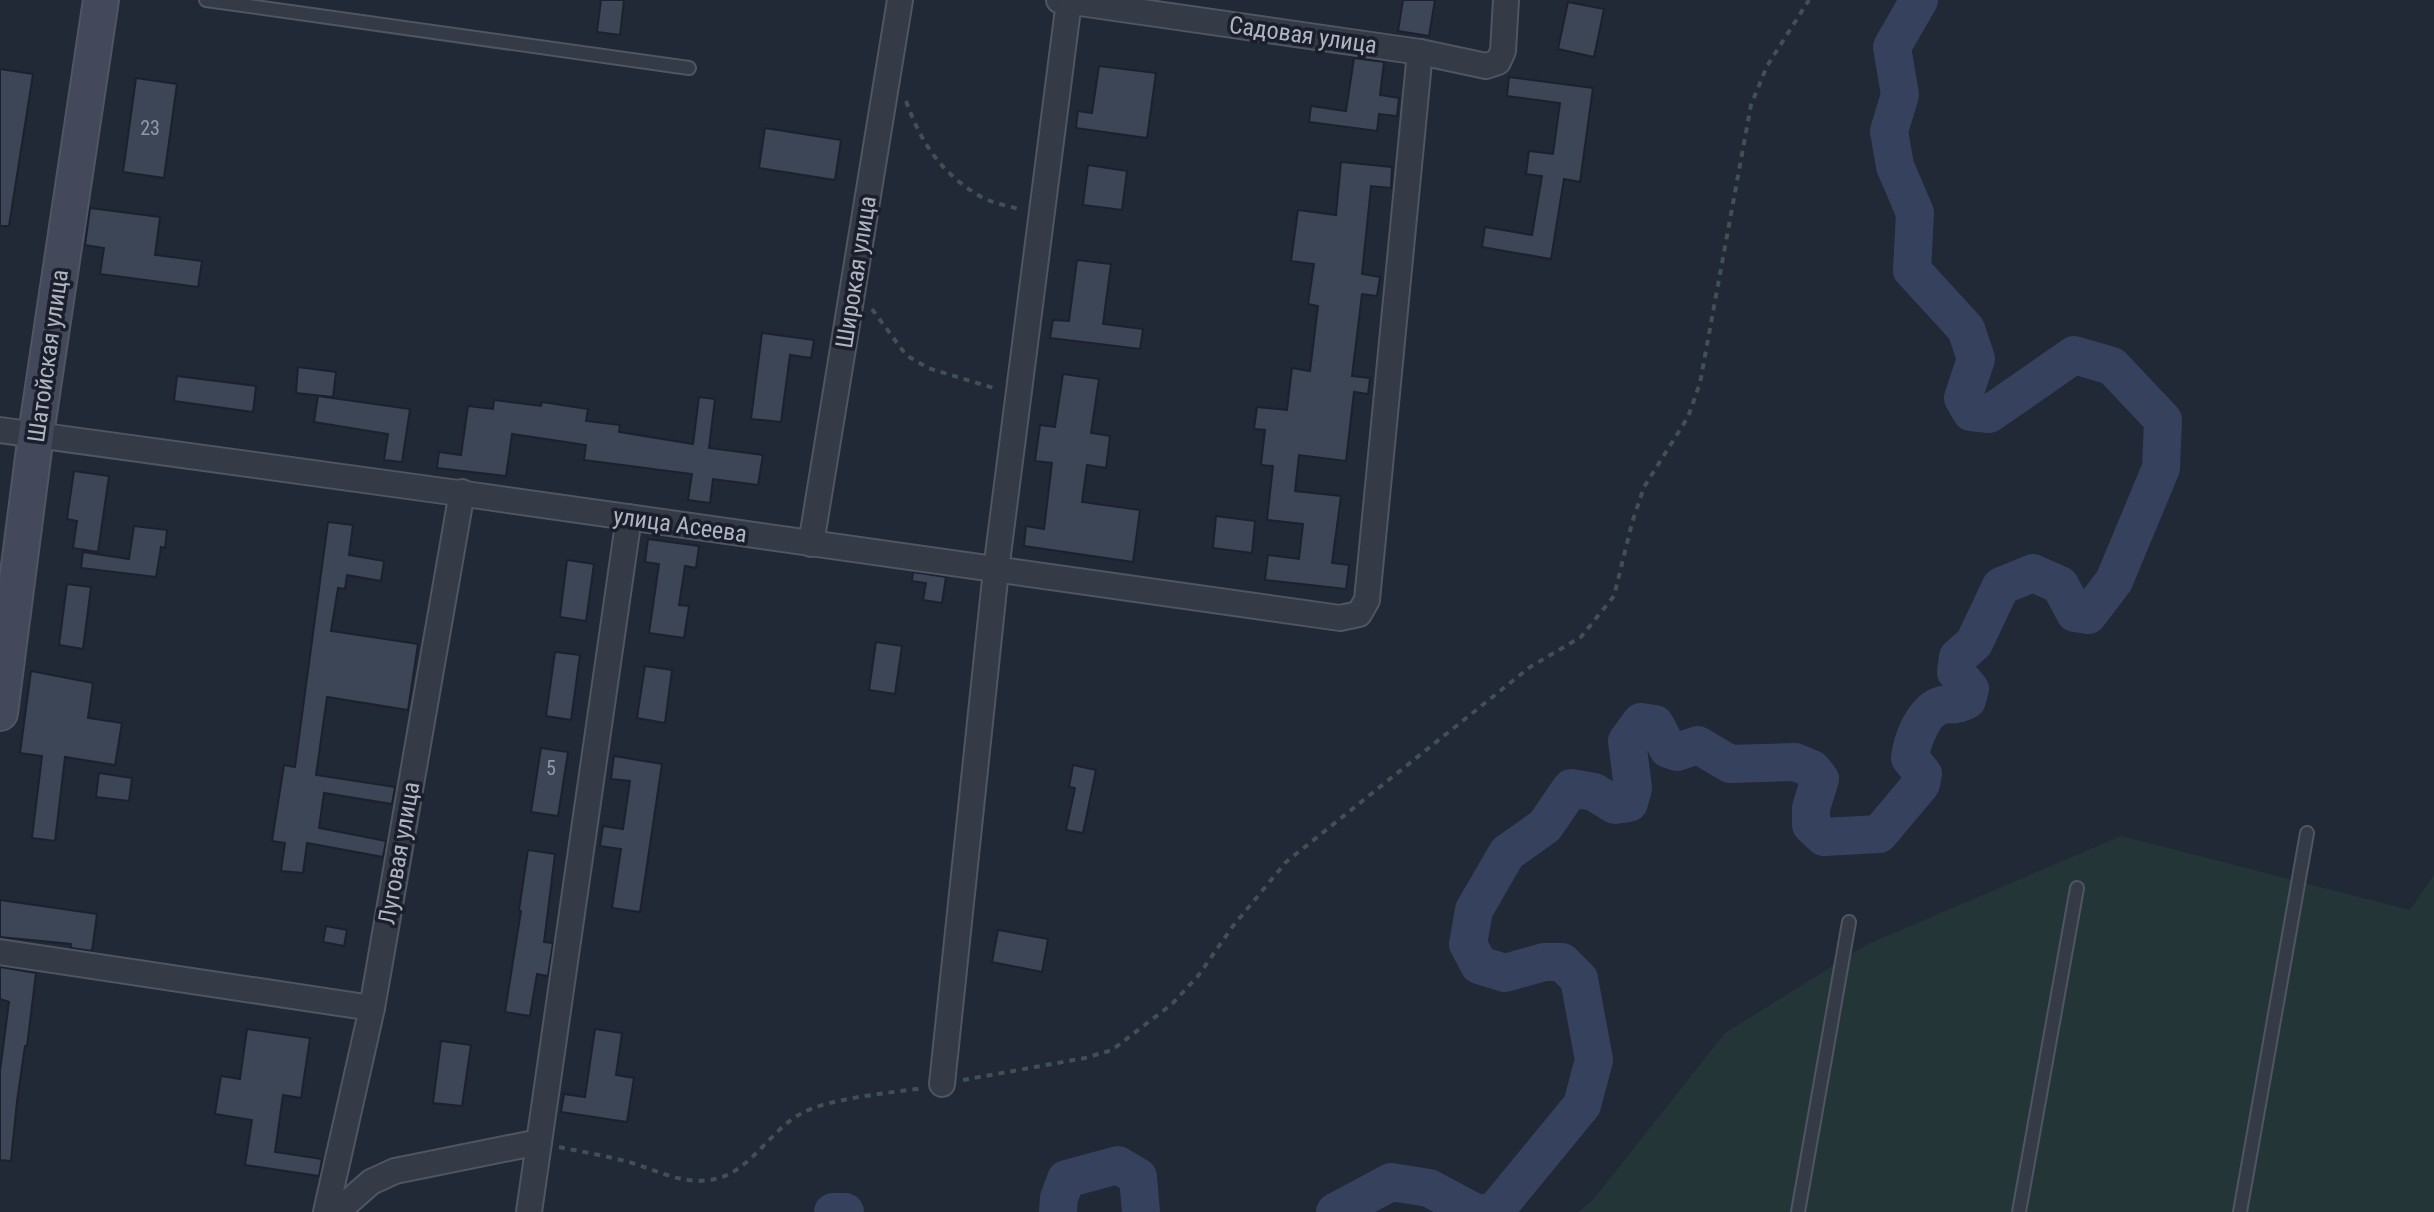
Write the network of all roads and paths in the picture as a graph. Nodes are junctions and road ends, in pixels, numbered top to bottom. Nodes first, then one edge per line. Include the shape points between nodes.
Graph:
1 (101, 0) edge
2 (206, 0) edge
3 (900, 0) edge
4 (1506, 0) edge
5 (1809, 0) edge
6 (1064, 1) edge
7 (1420, 52) junction
8 (891, 60) junction
9 (689, 68) dead end
10 (1042, 216) junction
11 (855, 277) junction
12 (1019, 395) junction
13 (0, 430) edge
14 (36, 434) junction
15 (462, 492) junction
16 (629, 517) junction
17 (811, 544) junction
18 (996, 570) junction
19 (0, 713) edge
20 (2307, 833) dead end
21 (2077, 888) dead end
22 (1849, 922) dead end
23 (0, 952) edge
24 (372, 1008) junction
25 (942, 1084) junction
26 (539, 1142) junction
27 (326, 1212) edge
28 (337, 1212) edge
29 (529, 1212) edge
30 (1798, 1212) edge
31 (2019, 1212) edge
32 (2240, 1212) edge

1 - 14 street, Шатойская улица
2 - 9 lane
3 - 8 street, Широкая улица
4 - 7 street, Садовая улица via 1498,62 1486,66
5 - 25 path via 1767,66 1751,105 1700,383 1688,417 1644,487 1614,596 1581,637 1530,667 1286,862 1198,976 1172,1004 1112,1050
6 - 7 street, Садовая улица
6 - 10 street
7 - 18 street, улица Асеева via 1367,600 1359,614 1340,618
8 - 10 path via 918,134 942,166 980,197
8 - 11 street, Широкая улица
10 - 12 street
11 - 12 path via 906,355 928,368
11 - 17 street, Широкая улица
12 - 18 street
13 - 14 street, улица Асеева
14 - 15 street, улица Асеева
14 - 19 street, Шатойская улица
15 - 16 street, улица Асеева
15 - 24 street, Луговая улица
16 - 17 street, улица Асеева
16 - 26 street
17 - 18 street, улица Асеева
18 - 25 street
20 - 32 lane
21 - 31 lane
22 - 30 lane
23 - 24 street
24 - 27 street, Луговая улица
25 - 26 path via 803,1112 738,1170 716,1179 665,1176 633,1163
26 - 28 street via 395,1171 371,1182
26 - 29 street

